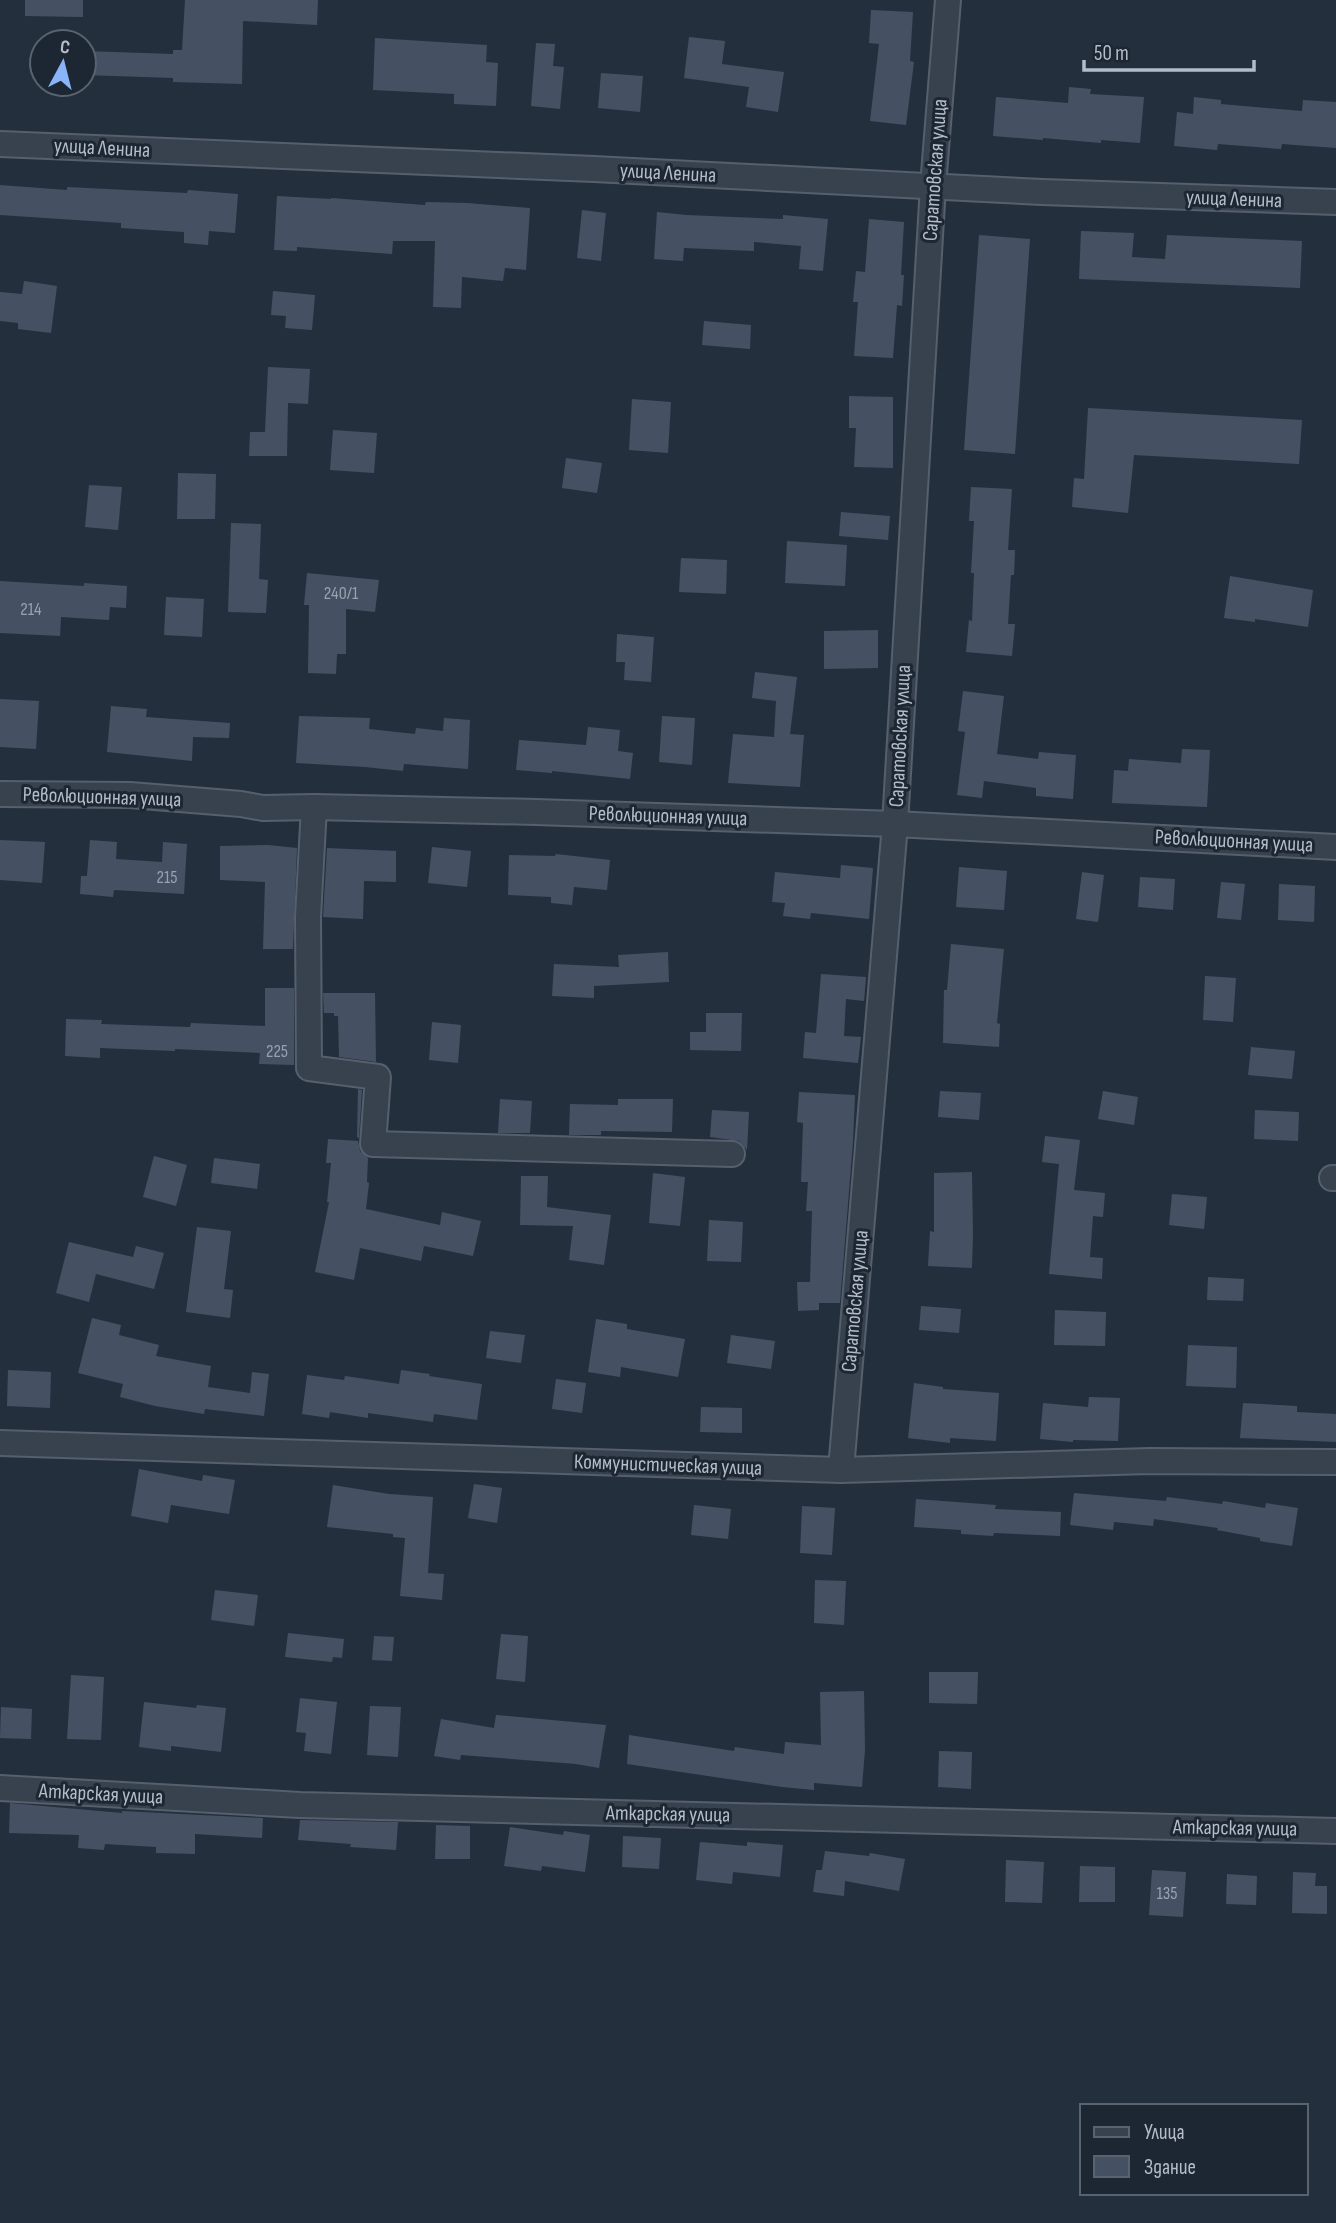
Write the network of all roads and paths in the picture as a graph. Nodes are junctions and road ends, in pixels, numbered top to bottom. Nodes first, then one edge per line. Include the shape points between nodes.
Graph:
1 (948, 0) edge
2 (0, 144) edge
3 (933, 186) junction
4 (1336, 202) edge
5 (0, 794) edge
6 (314, 807) junction
7 (895, 824) junction
8 (1336, 847) edge
9 (732, 1154) dead end
10 (0, 1443) edge
11 (1336, 1462) edge
12 (841, 1471) junction
13 (0, 1788) edge
14 (1336, 1831) edge

1 - 3 street, Саратовская улица
2 - 3 street, улица Ленина
3 - 4 street, улица Ленина
3 - 7 street, Саратовская улица
5 - 6 street, Революционная улица via 130,795 263,808
6 - 7 street, Революционная улица
6 - 9 street via 309,1068 377,1077 373,1144
7 - 8 street, Революционная улица
7 - 12 street, Саратовская улица
10 - 12 street, Коммунистическая улица
11 - 12 street, Коммунистическая улица via 1149,1461
13 - 14 street, Аткарская улица via 300,1805

